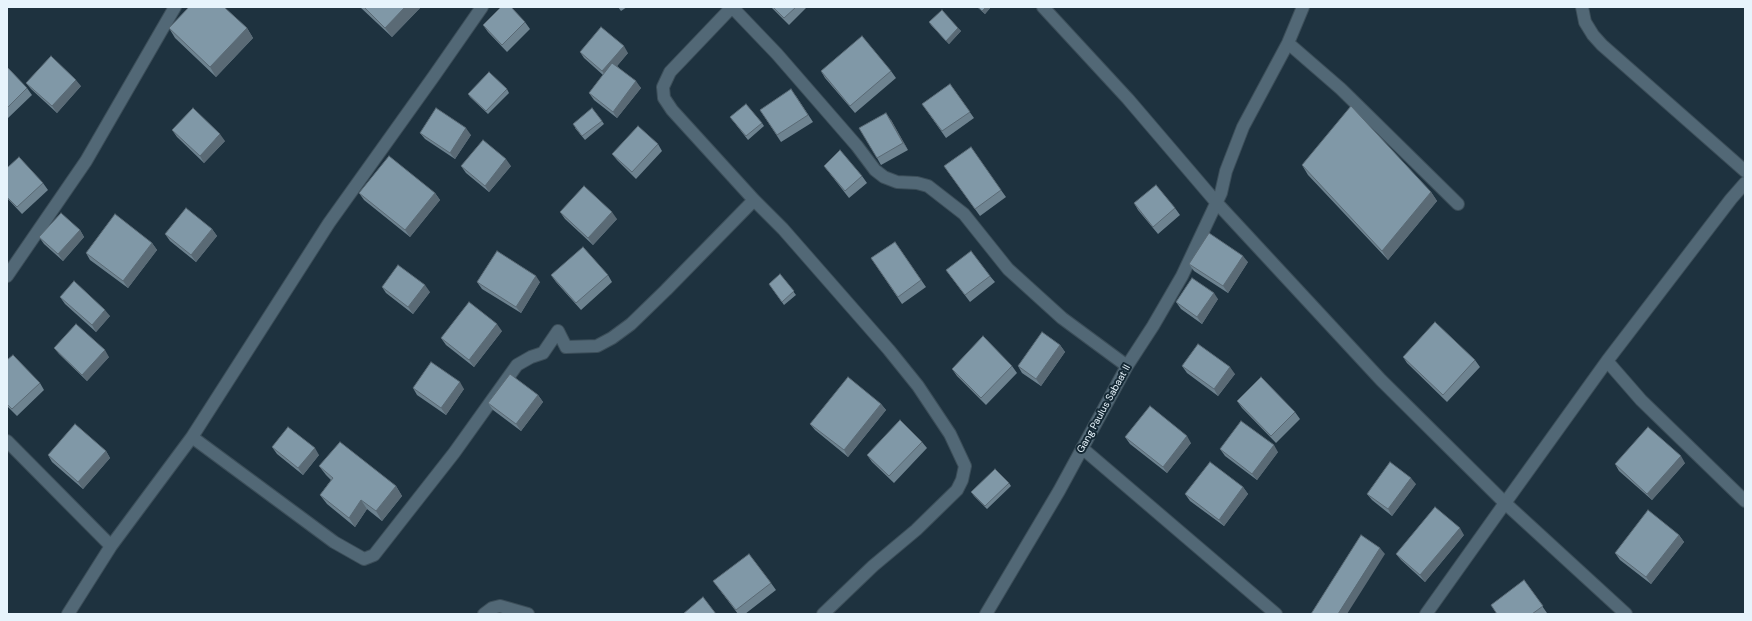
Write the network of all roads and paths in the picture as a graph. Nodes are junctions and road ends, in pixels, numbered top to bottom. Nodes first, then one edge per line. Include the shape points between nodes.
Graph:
1 (175, 7) edge
2 (482, 7) edge
3 (732, 7) edge
4 (1043, 7) edge
5 (1303, 7) edge
6 (1582, 7) edge
7 (1288, 43) junction
8 (1745, 171) edge
9 (1745, 183) edge
10 (754, 200) junction
11 (1216, 202) junction
12 (1458, 204) dead end
13 (7, 276) edge
14 (1607, 361) junction
15 (1127, 366) junction
16 (192, 437) junction
17 (7, 441) edge
18 (1082, 448) junction
19 (1745, 501) edge
20 (1505, 503) junction
21 (111, 546) junction
22 (68, 614) edge
23 (484, 614) edge
24 (528, 614) edge
25 (823, 614) edge
26 (986, 614) edge
27 (1276, 614) edge
28 (1426, 614) edge
29 (1626, 614) edge

1 - 13 street via 86,160
2 - 16 street via 329,223
3 - 10 street via 670,72 663,87 664,98
3 - 15 street via 777,54 875,170 897,182 928,186 964,214 1008,270 1062,318
4 - 11 street via 1128,98
5 - 7 street, Gang Paulus Sabaat II
6 - 8 street via 1585,22 1602,45
7 - 11 street, Gang Paulus Sabaat II via 1243,127
7 - 12 street via 1368,114
9 - 14 street
10 - 16 street via 666,290 631,324 612,338 598,346 566,347 558,331 543,353 517,365 454,453 374,555 364,559 334,542
10 - 25 street via 783,229 908,374 950,434 965,466 957,490
11 - 15 street, Gang Paulus Sabaat II via 1182,276
11 - 20 street via 1381,380
14 - 19 street via 1641,400
14 - 20 street
15 - 18 street, Gang Paulus Sabaat II
16 - 21 street
17 - 21 street
18 - 26 street, Gang Paulus Sabaat II
18 - 27 street
20 - 28 street
20 - 29 street
21 - 22 street
23 - 24 street via 500,606

